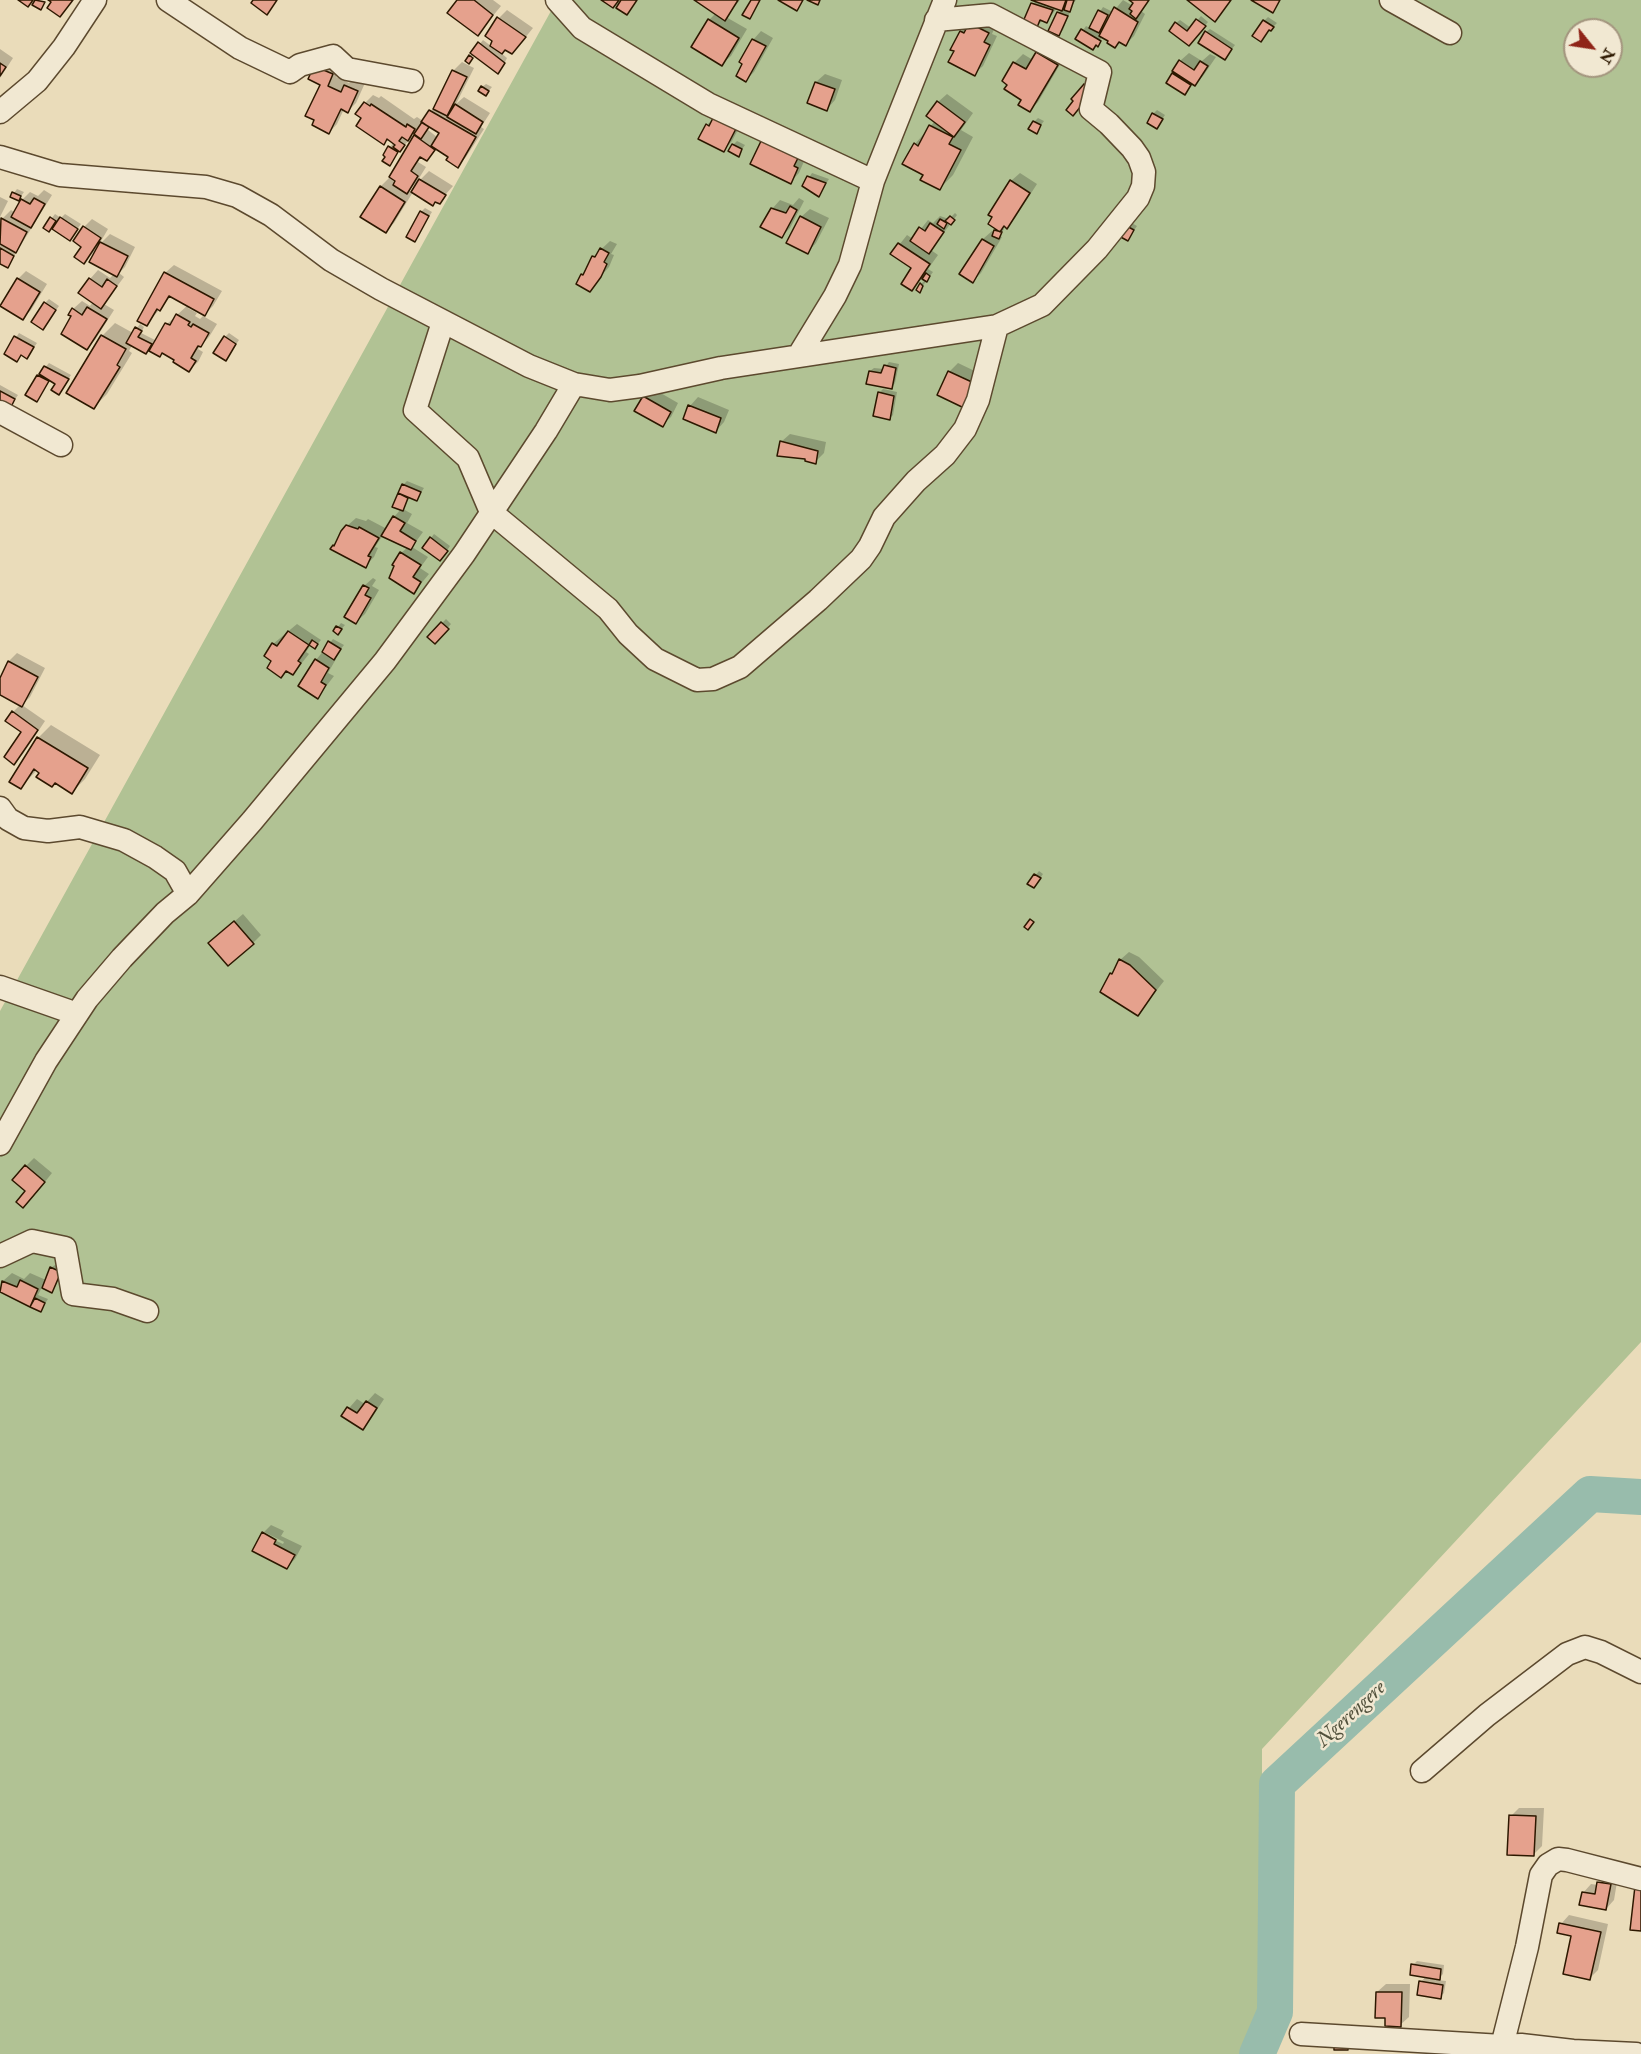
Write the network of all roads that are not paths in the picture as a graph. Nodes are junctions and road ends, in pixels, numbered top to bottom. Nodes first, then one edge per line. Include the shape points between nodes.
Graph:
1 (95, 0) edge
2 (168, 0) edge
3 (557, 0) edge
4 (1391, 0) edge
5 (940, 10) edge
6 (1449, 33) dead end
7 (412, 81) dead end
8 (0, 112) edge
9 (0, 157) edge
10 (873, 181) junction
11 (443, 322) junction
12 (996, 326) junction
13 (799, 355) junction
14 (574, 384) junction
15 (0, 412) edge
16 (61, 445) dead end
17 (491, 512) junction
18 (0, 808) edge
19 (188, 894) junction
20 (0, 987) edge
21 (77, 1014) junction
22 (0, 1144) edge
23 (0, 1256) edge
24 (147, 1311) dead end
25 (1641, 1672) edge
26 (1422, 1771) dead end
27 (1641, 1879) edge
28 (1301, 2034) dead end
29 (1502, 2046) junction
30 (1636, 2054) edge

1 - 8 street via 37,81
2 - 7 street via 240,48 290,72 300,65 333,56 347,69
3 - 10 street via 582,28 708,105
4 - 6 street
5 - 10 street
5 - 12 street via 991,15 1100,72 1091,109 1132,148 1144,172 1138,198 1097,249 1042,305
9 - 11 street via 60,175 206,187 237,196 271,215 331,260
10 - 13 street via 850,265
11 - 14 street
11 - 17 street via 415,410 468,458
12 - 13 street
12 - 17 street via 978,400 966,429 884,517 861,559 740,667 713,679 697,680 655,659 608,609
13 - 14 street via 620,389
14 - 17 street
15 - 16 street
17 - 19 street via 385,661
18 - 19 street via 8,819 24,828 48,831 80,827 124,840 175,871
19 - 21 street via 122,958
20 - 21 street
21 - 22 street
23 - 24 street via 32,1241 65,1248 73,1294 113,1299
25 - 26 street via 1585,1647 1567,1654
27 - 29 street via 1567,1860 1558,1859 1548,1865 1541,1875
28 - 29 street
29 - 30 street

